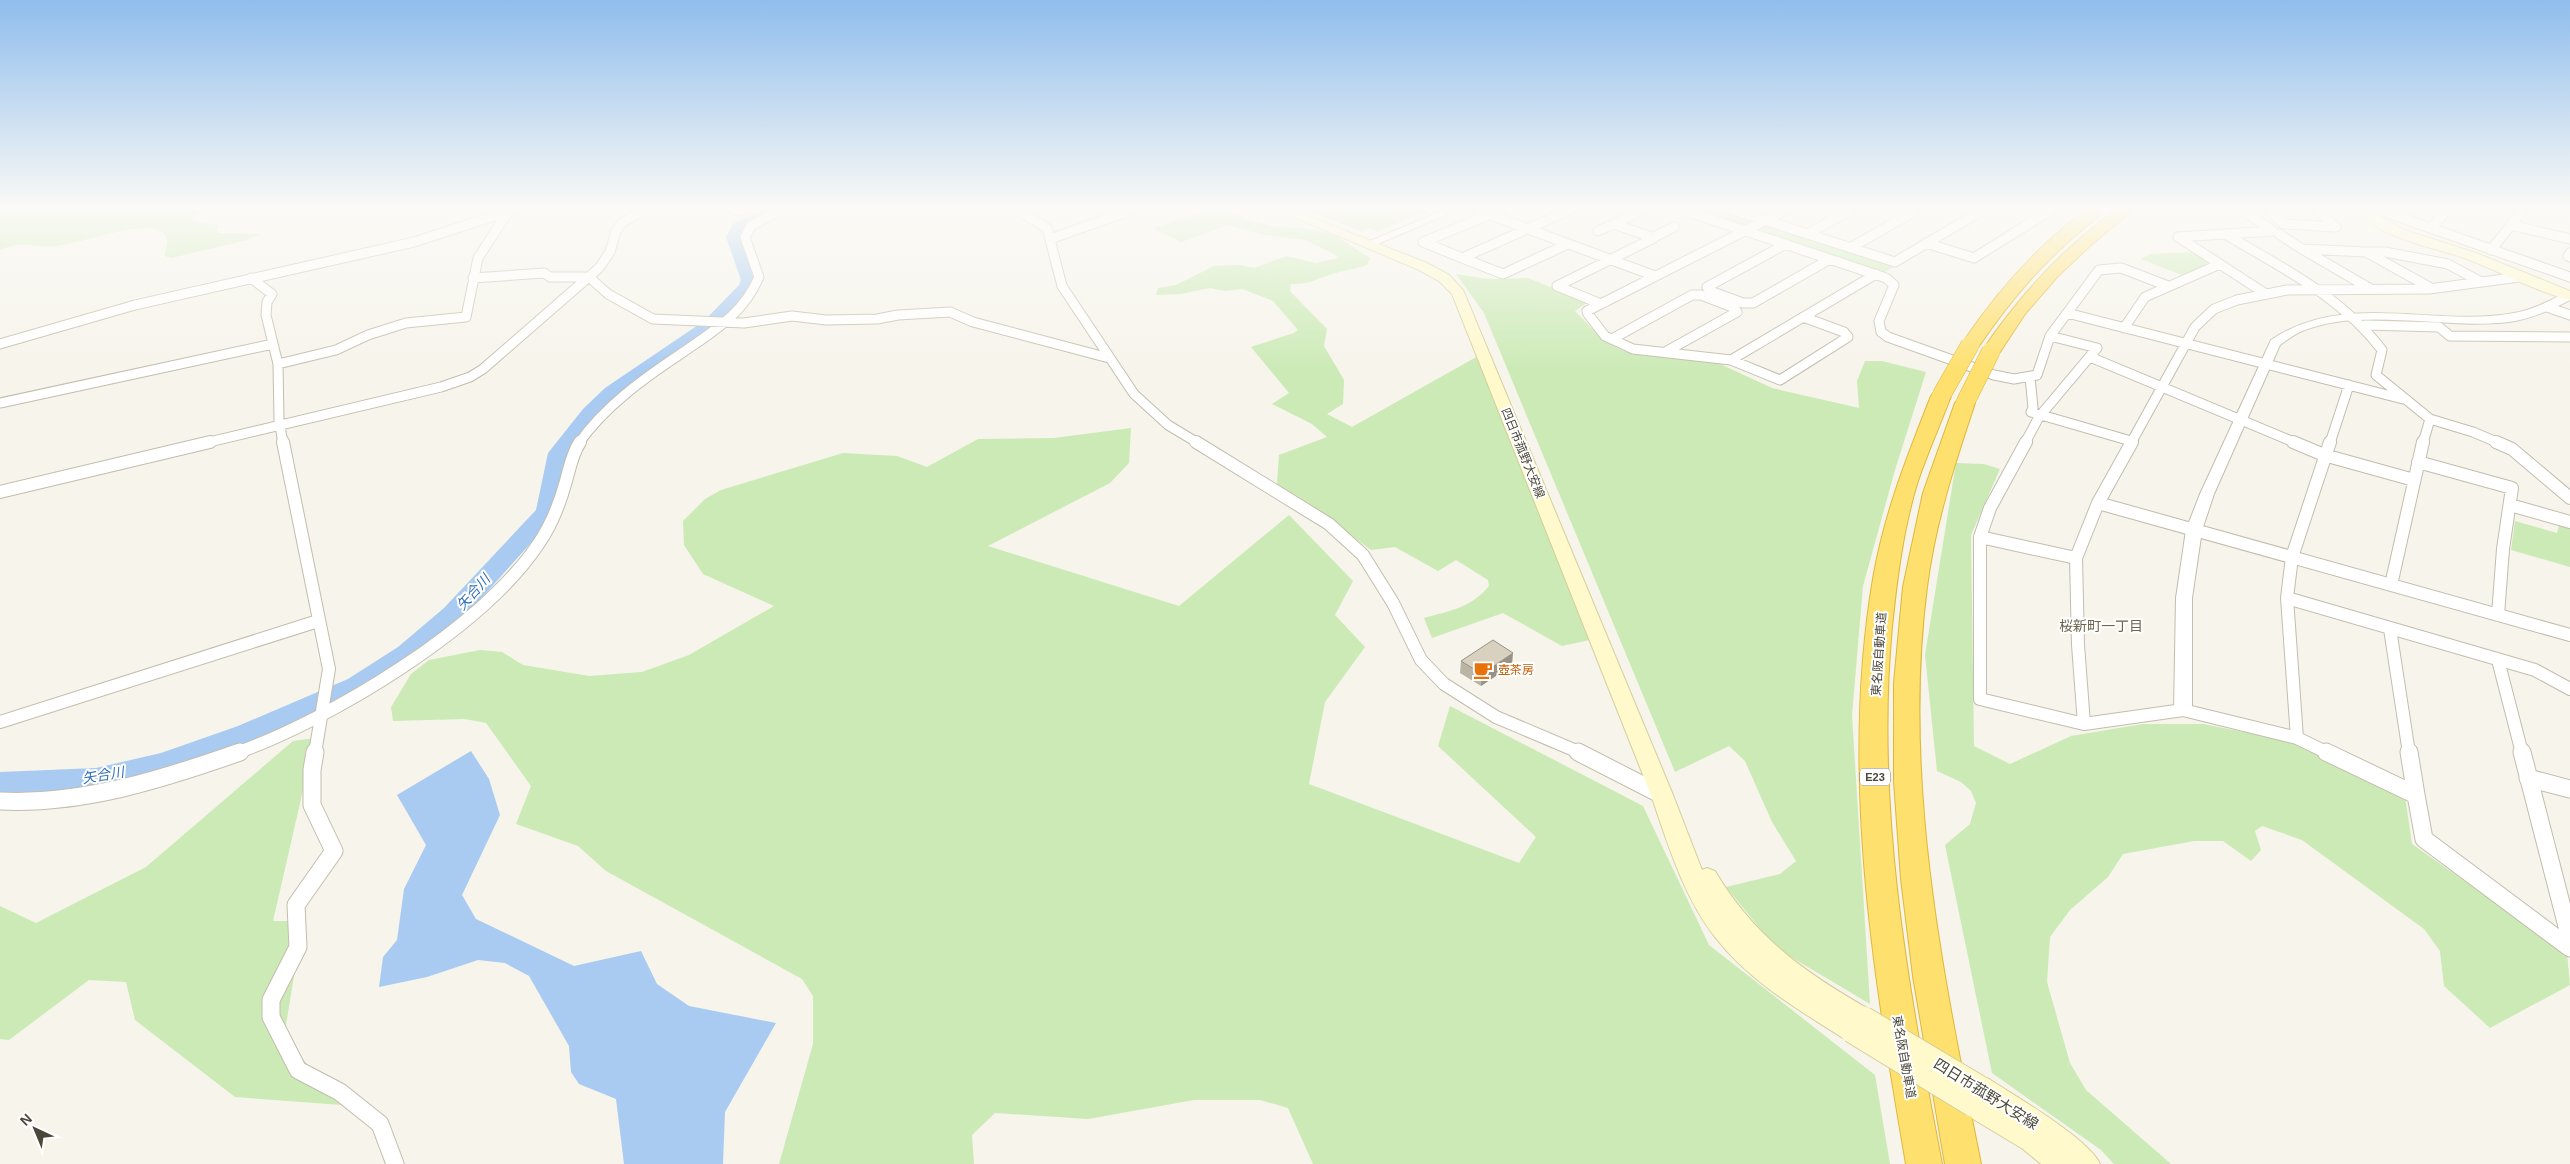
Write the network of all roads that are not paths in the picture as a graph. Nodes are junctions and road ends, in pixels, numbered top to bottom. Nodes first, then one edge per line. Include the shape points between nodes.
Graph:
1 (313, 264) edge
2 (477, 264) edge
3 (602, 264) edge
4 (754, 264) edge
5 (1056, 264) edge
6 (1417, 264) edge
7 (1478, 264) edge
8 (1524, 264) edge
9 (1602, 264) edge
10 (1623, 264) edge
11 (1679, 264) edge
12 (1749, 264) edge
13 (1821, 264) edge
14 (1846, 264) edge
15 (2034, 264) edge
16 (2059, 264) edge
17 (2220, 264) joint
18 (2275, 264) edge
19 (2328, 264) edge
20 (2389, 264) edge
21 (2449, 264) edge
22 (2489, 264) edge
23 (2533, 264) edge
24 (1876, 274) junction
25 (1656, 276) junction
26 (589, 277) junction
27 (2519, 277) junction
28 (2570, 277) edge
29 (251, 278) junction
30 (474, 278) junction
31 (2481, 282) junction
32 (2168, 286) junction
33 (2432, 288) junction
34 (2315, 289) junction
35 (2371, 289) junction
36 (1705, 293) junction
37 (2266, 294) junction
38 (2569, 296) edge
39 (1601, 304) junction
40 (1739, 306) junction
41 (2547, 307) junction
42 (2067, 312) junction
43 (2570, 315) edge
44 (1803, 317) junction
45 (2361, 322) junction
46 (726, 323) junction
47 (2124, 328) junction
48 (2050, 336) junction
49 (2570, 337) edge
50 (1612, 339) junction
51 (2186, 343) junction
52 (0, 344) edge
53 (273, 344) junction
54 (1667, 351) junction
55 (2090, 357) junction
56 (1109, 358) junction
57 (1731, 360) junction
58 (278, 364) junction
59 (2265, 364) junction
60 (2030, 377) junction
61 (2349, 385) junction
62 (2161, 386) junction
63 (1953, 399) junction
64 (2408, 400) junction
65 (0, 403) edge
66 (2041, 414) junction
67 (2430, 419) junction
68 (2240, 420) junction
69 (280, 425) junction
70 (2131, 441) junction
71 (2324, 455) junction
72 (2418, 462) junction
73 (2414, 480) junction
74 (0, 492) edge
75 (2570, 498) edge
76 (2098, 503) junction
77 (2510, 505) junction
78 (2570, 522) edge
79 (2194, 530) junction
80 (1980, 537) junction
81 (2292, 557) junction
82 (2076, 558) junction
83 (2391, 585) junction
84 (2287, 598) junction
85 (2498, 615) junction
86 (318, 621) junction
87 (2390, 628) junction
88 (2570, 635) edge
89 (2498, 660) junction
90 (2570, 689) edge
91 (2183, 710) junction
92 (320, 712) junction
93 (0, 722) edge
94 (2084, 724) junction
95 (2297, 738) junction
96 (2528, 778) junction
97 (2570, 789) edge
98 (1662, 795) junction
99 (2416, 795) junction
100 (0, 801) edge
101 (2570, 938) edge
102 (2570, 948) edge
103 (1976, 1096) junction
104 (395, 1164) edge
105 (1924, 1164) edge
106 (1963, 1164) edge
107 (2063, 1164) edge
108 (2086, 1164) edge

1 - 29 street
2 - 30 street
3 - 26 street
4 - 46 street via 759,277 754,294
5 - 56 street via 1062,286
6 - 98 main road, 四日市菰野大安線 via 1444,278 1458,293
7 - 8 street via 1503,274
9 - 39 street via 1557,286
10 - 25 street
11 - 25 street
12 - 36 street via 1707,287
13 - 40 street via 1752,303
14 - 24 street
15 - 63 highway, 東名阪自動車道 / E23, bridge via 1970,345
16 - 63 highway, 東名阪自動車道 / E23, bridge via 2004,329
17 - 32 street
17 - 37 street
18 - 34 street
19 - 35 street
20 - 33 street
21 - 31 street
22 - 27 main road
23 - 28 street
24 - 44 street
24 - 60 street via 1894,284 1879,321 1881,332 1888,337 1994,376
25 - 39 street
26 - 30 street via 550,277 544,273
26 - 46 street via 608,294 646,317
26 - 69 street via 470,377 441,387
27 - 31 street
27 - 38 main road
29 - 52 street via 100,314
29 - 53 street via 272,294 267,302 266,316
30 - 58 street via 466,317 406,323 336,350
31 - 33 street
32 - 42 street via 2121,268 2099,270
32 - 47 street via 2145,297
33 - 35 street
34 - 35 street
34 - 37 street
34 - 45 street
36 - 40 street
36 - 50 street via 1692,295
37 - 51 street via 2242,298 2212,310 2195,327
38 - 41 street
39 - 50 street via 1587,311 1605,336
40 - 54 street via 1737,312
41 - 43 street
41 - 45 street via 2520,316 2491,319
42 - 47 street
42 - 48 street
44 - 57 street
44 - 57 street via 1844,332 1848,337 1780,380
45 - 49 street via 2439,328 2450,336
45 - 59 street via 2311,324 2293,330 2274,343
45 - 64 street via 2382,350 2376,375
46 - 56 street via 792,316 826,320 877,319 950,312 973,322
46 - 92 street via 678,355 613,406 575,449 557,513 525,561 498,590 404,664
47 - 51 street
48 - 55 street via 2097,348
48 - 60 street via 2039,372
50 - 54 street via 1633,349
51 - 59 street
51 - 62 street
53 - 58 street
53 - 65 street
54 - 57 street
55 - 62 street
55 - 66 street
56 - 98 street via 1134,394 1168,425 1329,524 1363,555 1393,603 1421,660 1444,684 1496,717 1588,756
58 - 69 street
59 - 61 street
59 - 68 street
60 - 66 street via 2031,412
61 - 64 street
61 - 71 street
62 - 68 street
62 - 70 street
63 - 105 highway, 東名阪自動車道 / E23 via 1928,423 1901,505 1881,615 1875,683 1874,749 1883,913 1898,1022
63 - 106 highway, 東名阪自動車道 / E23 via 1942,465 1917,569 1907,680 1913,838 1922,923 1937,1030
64 - 67 street
66 - 70 street
66 - 80 street via 2020,449
67 - 72 street
67 - 75 street via 2473,432 2512,449
68 - 71 street
68 - 79 street
69 - 74 street
69 - 86 street
70 - 76 street
71 - 73 street
71 - 81 street
72 - 73 street
72 - 77 street via 2512,488
73 - 83 street
76 - 79 street
76 - 82 street
77 - 78 street
77 - 85 street
79 - 81 street
79 - 91 street via 2184,598
80 - 82 street
80 - 94 street via 1980,699
81 - 83 street
81 - 84 street
82 - 94 street
83 - 85 street
84 - 87 street
84 - 95 street
85 - 88 street
86 - 92 street via 329,669
86 - 93 street
87 - 89 street
87 - 99 street
89 - 90 street via 2535,670
89 - 96 street
91 - 94 street
91 - 95 street
92 - 100 street via 251,748 105,793 71,800
92 - 104 street via 312,770 312,805 334,851 296,905 298,947 271,1000 272,1016 298,1070 340,1092 380,1124
95 - 99 street
96 - 97 street
96 - 101 street
98 - 103 main road, 四日市菰野大安線, bridge via 1687,866 1711,912 1767,973 1786,988 1858,1024
99 - 102 street via 2424,840
103 - 107 main road, 四日市菰野大安線
103 - 108 main road, 四日市菰野大安線 via 2042,1129

